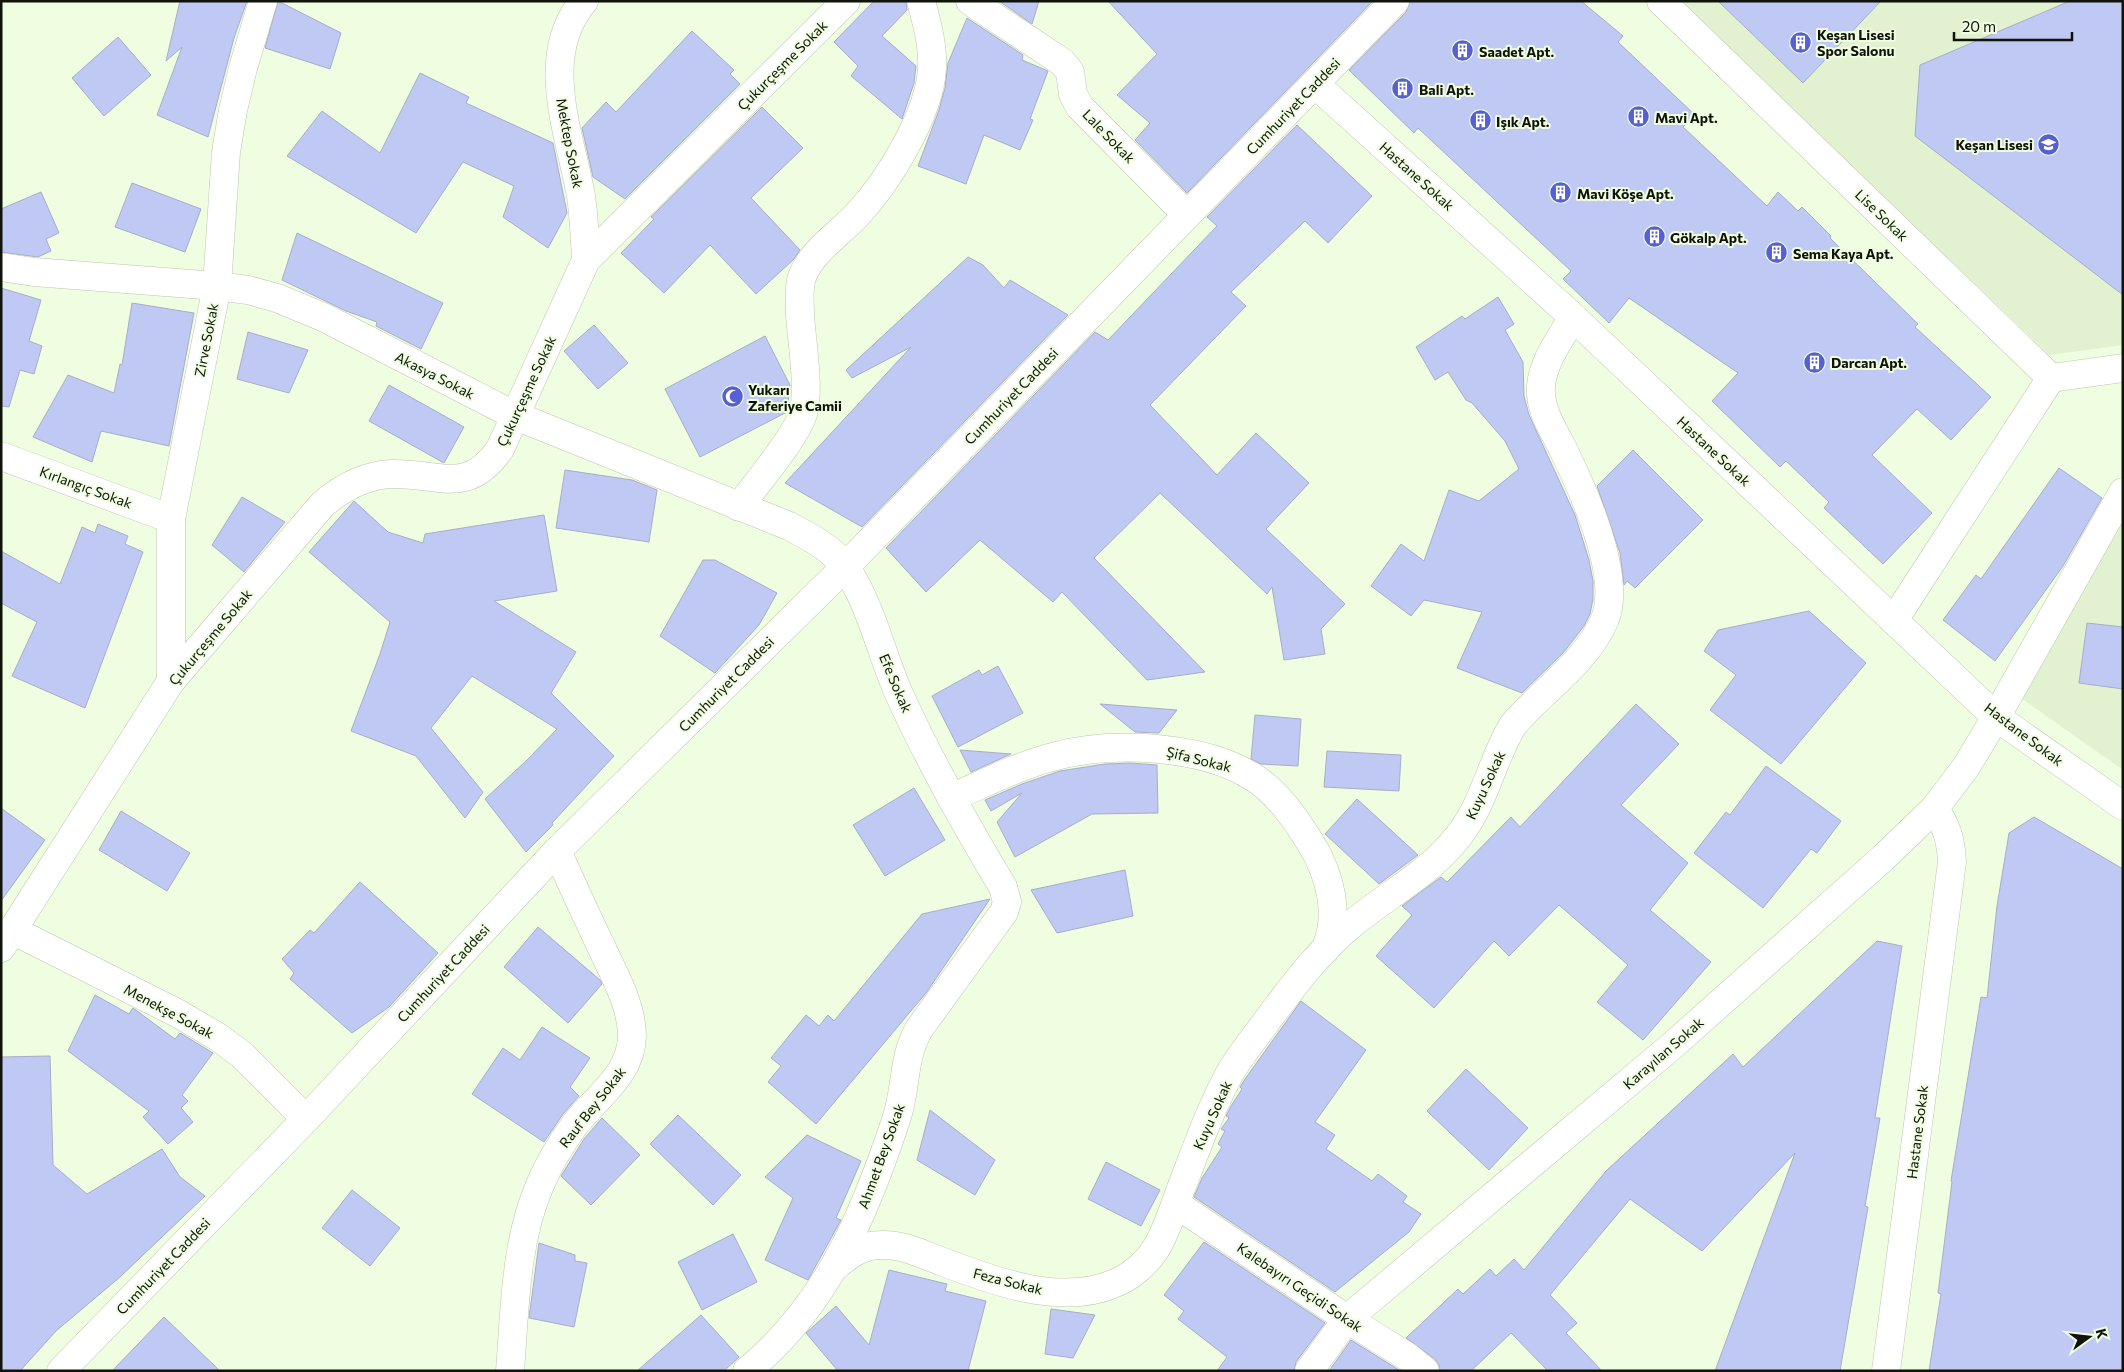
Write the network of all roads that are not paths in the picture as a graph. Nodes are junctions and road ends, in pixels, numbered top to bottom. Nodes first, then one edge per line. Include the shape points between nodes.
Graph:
1 (846, 1) edge
2 (921, 1) edge
3 (970, 1) edge
4 (1394, 1) edge
5 (1660, 1) edge
6 (583, 2) edge
7 (264, 6) edge
8 (1315, 84) junction
9 (1186, 215) junction
10 (586, 260) junction
11 (1, 267) edge
12 (217, 286) junction
13 (1573, 318) junction
14 (2123, 368) edge
15 (2051, 378) junction
16 (516, 416) junction
17 (1, 456) edge
18 (2123, 492) edge
19 (739, 507) junction
20 (171, 519) junction
21 (845, 567) junction
22 (1894, 620) junction
23 (171, 681) junction
24 (1996, 717) junction
25 (951, 798) junction
26 (2123, 806) edge
27 (1934, 809) junction
28 (557, 851) junction
29 (1330, 891) junction
30 (1374, 908) junction
31 (7, 939) edge
32 (1325, 950) junction
33 (306, 1119) junction
34 (1176, 1204) junction
35 (837, 1265) junction
36 (1347, 1320) junction
37 (61, 1371) edge
38 (510, 1371) edge
39 (747, 1371) edge
40 (1310, 1371) edge
41 (1425, 1371) edge
42 (1886, 1371) edge

1 - 10 street, Çukurçeşme Sokak
2 - 19 street via 932,56 929,88 922,112 900,156 872,197 812,259 802,277 804,411 796,428
3 - 9 street, Lale Sokak via 1062,62 1070,72 1073,94 1080,107
4 - 8 street, Cumhuriyet Caddesi
5 - 15 street, Lise Sokak
6 - 10 street, Mektep Sokak via 568,26 560,75 562,113 581,197
7 - 12 street, Zirve Sokak via 243,68 226,152
8 - 9 street, Cumhuriyet Caddesi
8 - 13 street, Hastane Sokak
9 - 21 street, Cumhuriyet Caddesi
10 - 16 street, Çukurçeşme Sokak
11 - 12 street, Akasya Sokak
12 - 16 street, Akasya Sokak via 248,290 301,306
12 - 20 street, Zirve Sokak
13 - 22 street, Hastane Sokak
13 - 30 street, Kuyu Sokak via 1544,372 1541,401 1579,485 1601,544 1610,590 1605,619 1579,658 1513,725 1481,801 1463,831 1437,860
14 - 15 street
15 - 22 street
16 - 19 street, Akasya Sokak
16 - 23 street, Çukurçeşme Sokak via 491,462 474,475 445,478 377,476 363,479 335,494
17 - 20 street, Kırlangıç Sokak
18 - 24 street, Karayılan Sokak
19 - 21 street, Akasya Sokak via 804,534 833,554
20 - 23 street, Zirve Sokak
21 - 25 street, Efe Sokak via 866,607 904,706
21 - 28 street, Cumhuriyet Caddesi
22 - 24 street, Hastane Sokak
23 - 31 street, Çukurçeşme Sokak
24 - 26 street, Hastane Sokak
24 - 27 street, Karayılan Sokak via 1966,767
25 - 29 street, Şifa Sokak via 1034,762 1078,751 1162,750 1211,759 1236,768 1269,789 1314,848
25 - 35 street, Ahmet Bey Sokak via 1002,887 1007,902 1004,912 912,1041 897,1119
27 - 36 street, Karayılan Sokak via 1673,1045
27 - 42 street, Hastane Sokak via 1946,827 1952,862
28 - 33 street, Cumhuriyet Caddesi
28 - 38 street, Rauf Bey Sokak via 623,995 632,1036 628,1059 622,1070 562,1142 531,1208 516,1297
29 - 30 street via 1335,906 1348,915
29 - 32 street, Şifa Sokak via 1333,923
30 - 32 street, Kuyu Sokak
31 - 33 street, Menekşe Sokak via 177,1014 218,1037 242,1055
32 - 34 street, Kuyu Sokak via 1234,1067 1217,1096
33 - 37 street, Cumhuriyet Caddesi
34 - 35 street, Feza Sokak via 1155,1250 1143,1264 1114,1284 1085,1292 1034,1290 890,1245 865,1247
34 - 36 street, Kalebayırı Geçidi Sokak
35 - 39 street, Ahmet Bey Sokak via 803,1315
36 - 40 street, Karayılan Sokak
36 - 41 street, Kalebayırı Geçidi Sokak

